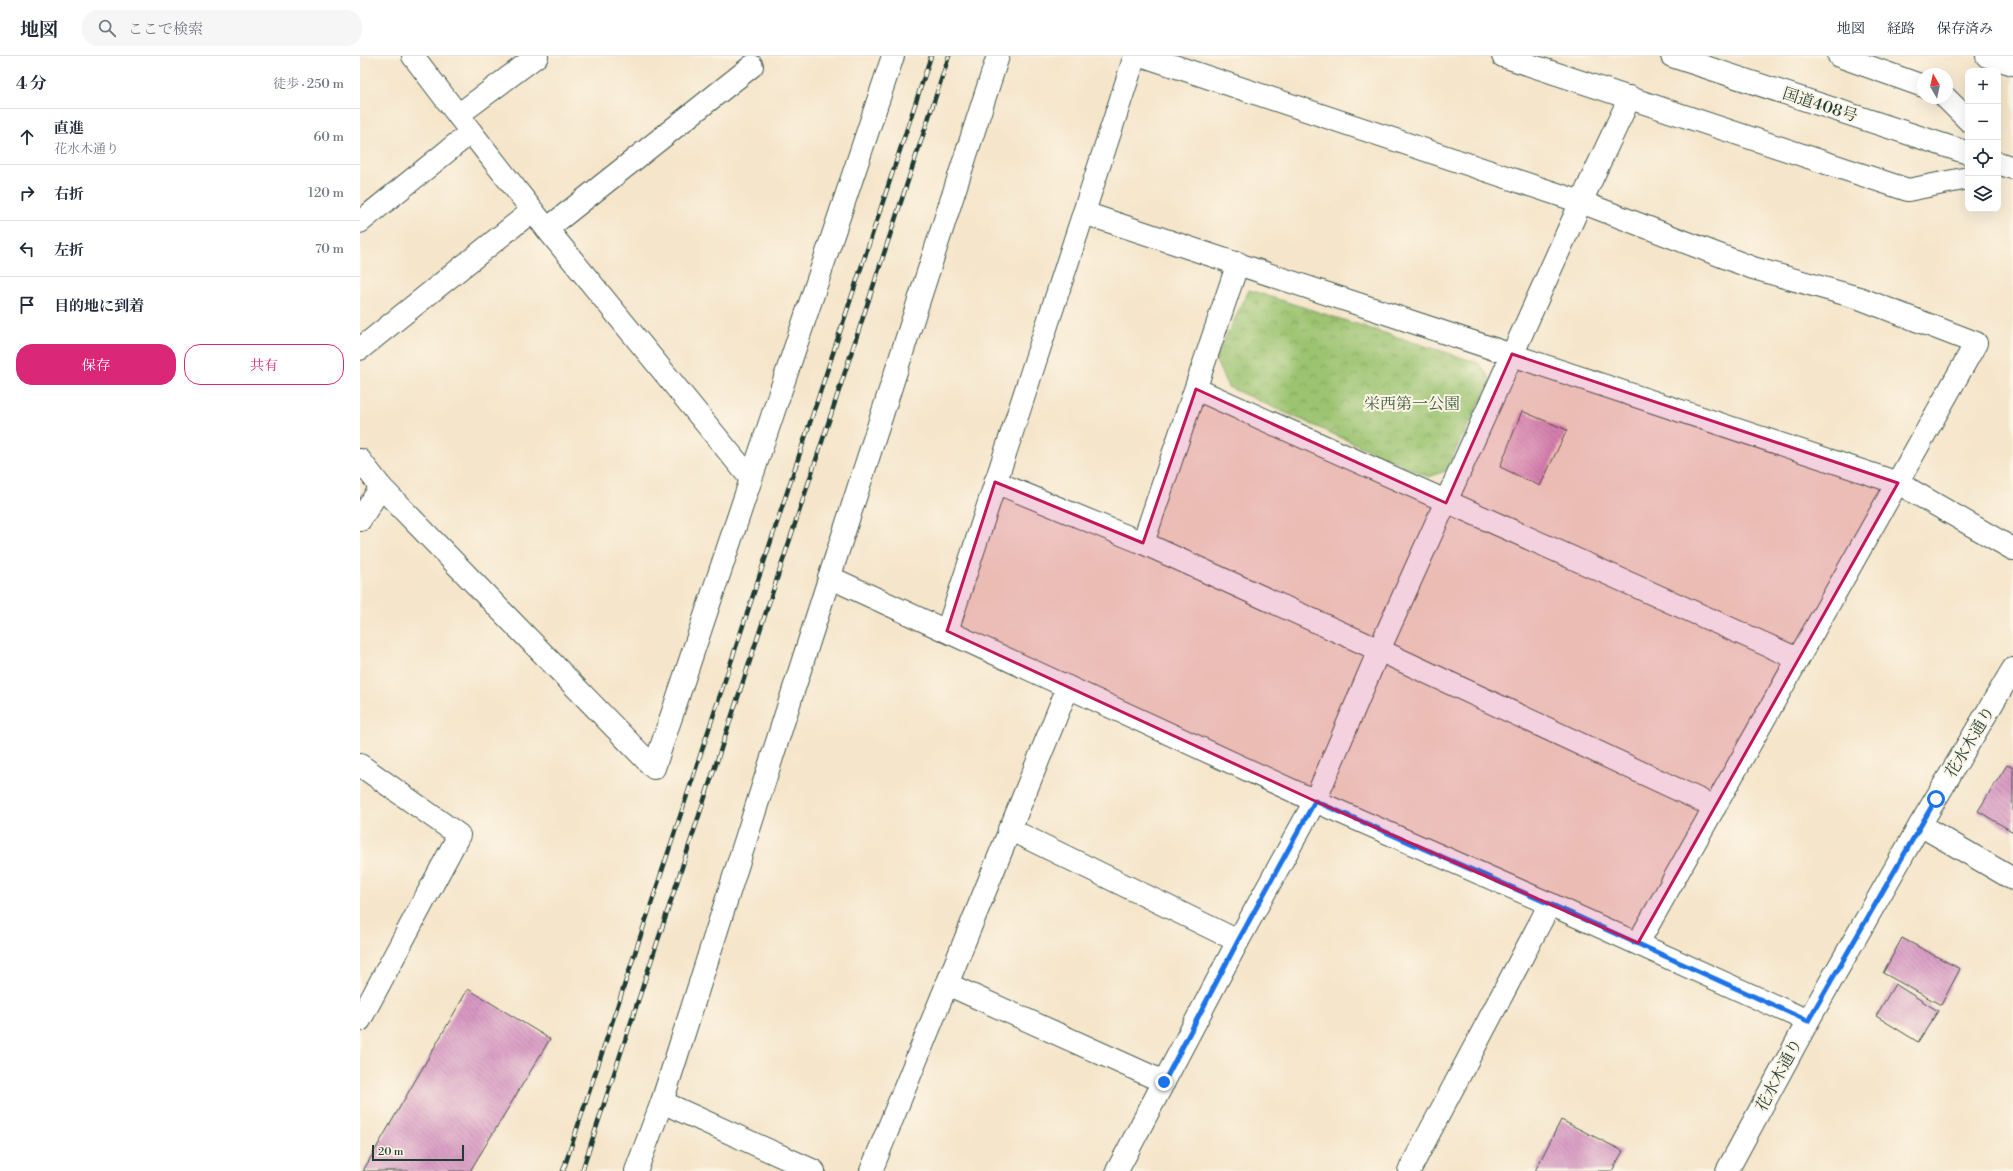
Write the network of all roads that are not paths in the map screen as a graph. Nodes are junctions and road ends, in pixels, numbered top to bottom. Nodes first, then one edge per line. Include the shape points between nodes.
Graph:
1 (413, 56) edge
2 (537, 56) edge
3 (893, 56) edge
4 (998, 56) edge
5 (1135, 56) edge
6 (1144, 56) edge
7 (1503, 56) edge
8 (1672, 56) edge
9 (1839, 56) edge
10 (1987, 56) edge
11 (2013, 64) edge
12 (752, 66) dead end
13 (1917, 84) edge
14 (1630, 97) junction
15 (1952, 104) edge
16 (458, 115) junction
17 (1965, 117) edge
18 (471, 132) junction
19 (1965, 152) edge
20 (2001, 154) edge
21 (2001, 164) edge
22 (2013, 168) edge
23 (2001, 171) edge
24 (1965, 179) edge
25 (1581, 202) junction
26 (532, 211) junction
27 (1084, 213) junction
28 (360, 222) edge
29 (546, 229) junction
30 (1238, 263) junction
31 (360, 349) edge
32 (1512, 354) junction
33 (1196, 389) junction
34 (360, 460) edge
35 (751, 479) junction
36 (995, 482) junction
37 (1898, 483) junction
38 (381, 487) junction
39 (1446, 503) junction
40 (360, 520) edge
41 (1143, 543) junction
42 (2013, 550) edge
43 (829, 576) junction
44 (947, 631) junction
45 (1379, 650) junction
46 (1798, 659) junction
47 (2013, 669) edge
48 (1068, 687) junction
49 (360, 765) edge
50 (1315, 801) junction
51 (1715, 807) junction
52 (1920, 825) junction
53 (1009, 829) junction
54 (2013, 879) edge
55 (1550, 904) junction
56 (1238, 941) junction
57 (1638, 943) junction
58 (947, 984) junction
59 (360, 1020) edge
60 (1808, 1021) junction
61 (1164, 1082) junction
62 (662, 1102) junction
63 (636, 1171) edge
64 (814, 1171) edge
65 (871, 1171) edge
66 (1117, 1171) edge
67 (1409, 1171) edge
68 (1727, 1171) edge

1 - 16 main road
2 - 16 main road
3 - 35 main road
4 - 43 main road
5 - 27 main road
6 - 25 main road
7 - 14 main road
8 - 19 main road, 国道408号
9 - 13 main road
10 - 11 main road
12 - 29 main road
14 - 24 main road via 1908,190
14 - 25 main road
15 - 17 main road
16 - 18 main road
18 - 26 main road
18 - 28 main road
20 - 22 main road
21 - 22 main road
22 - 23 main road
25 - 32 main road
25 - 37 main road via 1753,268 1859,298 1976,343
26 - 29 main road
26 - 31 main road
27 - 30 main road
27 - 36 main road
29 - 35 main road
30 - 32 main road
30 - 33 main road
32 - 37 main road
32 - 39 main road
33 - 39 main road
33 - 41 main road
34 - 38 main road
35 - 38 main road via 654,768
36 - 41 main road
36 - 44 main road
37 - 42 main road
37 - 46 main road
38 - 40 main road
39 - 45 main road
39 - 46 main road
41 - 45 main road
43 - 44 main road
43 - 62 main road
44 - 48 main road
45 - 50 main road
45 - 51 main road
46 - 51 main road
47 - 52 main road, 花水木通り
48 - 50 main road
48 - 53 main road
49 - 59 main road via 459,835
50 - 55 main road
50 - 56 main road
51 - 57 main road
52 - 54 main road
52 - 60 main road, 花水木通り
53 - 56 main road
53 - 58 main road
55 - 57 main road
55 - 67 main road
56 - 61 main road
57 - 60 main road
58 - 61 main road
58 - 65 main road
60 - 68 main road, 花水木通り
61 - 66 main road
62 - 63 main road
62 - 64 main road

